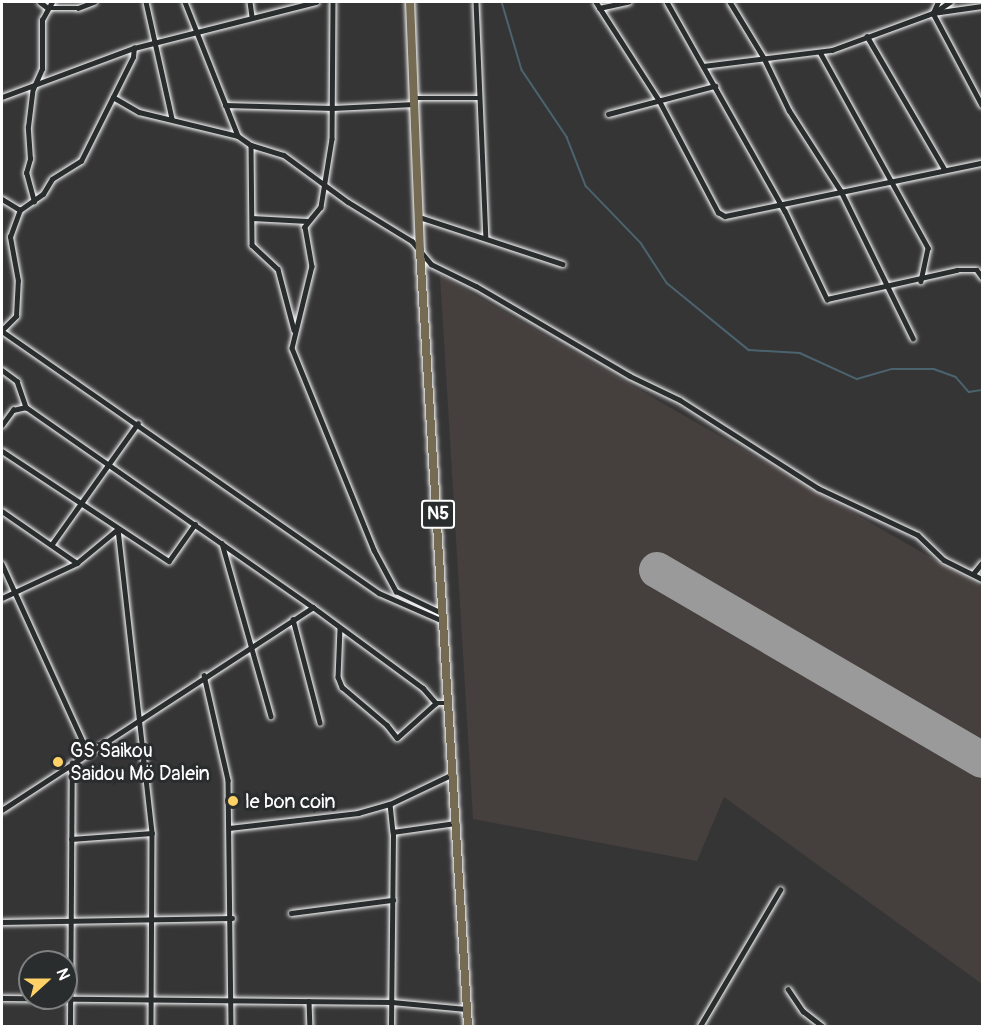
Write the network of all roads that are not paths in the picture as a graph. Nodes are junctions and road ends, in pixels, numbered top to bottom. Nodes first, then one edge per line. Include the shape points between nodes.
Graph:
1 (40, 2) edge
2 (52, 2) edge
3 (94, 2) edge
4 (146, 2) edge
5 (185, 2) edge
6 (250, 2) edge
7 (316, 2) edge
8 (333, 2) edge
9 (410, 2) edge
10 (476, 2) edge
11 (596, 2) edge
12 (628, 2) edge
13 (667, 2) edge
14 (730, 2) edge
15 (938, 2) edge
16 (950, 2) edge
17 (982, 6) edge
18 (48, 8) junction
19 (599, 8) junction
20 (933, 13) junction
21 (252, 16) junction
22 (198, 29) junction
23 (867, 36) junction
24 (155, 42) junction
25 (135, 48) junction
26 (820, 52) junction
27 (764, 58) junction
28 (703, 66) junction
29 (37, 83) junction
30 (715, 87) junction
31 (2, 97) edge
32 (113, 97) junction
33 (478, 98) junction
34 (658, 100) junction
35 (414, 101) junction
36 (982, 102) edge
37 (225, 105) junction
38 (333, 108) junction
39 (608, 114) dead end
40 (172, 118) junction
41 (238, 136) junction
42 (251, 145) junction
43 (982, 163) edge
44 (945, 170) junction
45 (894, 180) junction
46 (326, 183) junction
47 (841, 191) junction
48 (2, 199) edge
49 (34, 202) junction
50 (781, 204) junction
51 (20, 210) junction
52 (419, 217) junction
53 (252, 218) junction
54 (307, 221) junction
55 (486, 238) junction
56 (420, 250) junction
57 (563, 264) dead end
58 (982, 277) edge
59 (921, 281) junction
60 (889, 288) junction
61 (2, 330) edge
62 (294, 330) junction
63 (913, 338) dead end
64 (2, 370) edge
65 (26, 407) junction
66 (138, 423) junction
67 (2, 425) edge
68 (2, 451) edge
69 (108, 464) junction
70 (80, 504) junction
71 (2, 511) edge
72 (195, 524) junction
73 (118, 529) junction
74 (222, 543) junction
75 (52, 544) junction
76 (77, 563) junction
77 (982, 563) edge
78 (2, 564) edge
79 (973, 574) junction
80 (982, 579) edge
81 (14, 593) junction
82 (2, 598) edge
83 (313, 607) junction
84 (445, 618) junction
85 (293, 619) junction
86 (340, 628) junction
87 (251, 645) junction
88 (204, 675) junction
89 (436, 703) junction
90 (450, 703) junction
91 (271, 716) dead end
92 (140, 718) junction
93 (320, 723) dead end
94 (88, 753) junction
95 (72, 764) junction
96 (455, 773) junction
97 (390, 804) junction
98 (2, 810) edge
99 (458, 823) junction
100 (229, 828) junction
101 (393, 832) junction
102 (152, 833) junction
103 (71, 839) junction
104 (780, 890) dead end
105 (393, 900) junction
106 (291, 913) dead end
107 (232, 918) junction
108 (153, 920) junction
109 (71, 921) junction
110 (2, 922) edge
111 (71, 950) edge
112 (788, 989) dead end
113 (2, 998) edge
114 (18, 998) edge
115 (78, 999) edge
116 (152, 1000) junction
117 (232, 1000) junction
118 (309, 1001) junction
119 (392, 1002) junction
120 (468, 1009) junction
121 (70, 1010) edge
122 (70, 1026) edge
123 (152, 1026) edge
124 (231, 1026) edge
125 (310, 1026) edge
126 (392, 1026) edge
127 (468, 1026) edge
128 (700, 1026) edge
129 (822, 1026) edge

1 - 18 street
2 - 18 street
3 - 18 street via 78,8
4 - 24 street
5 - 22 street
6 - 21 street
7 - 21 street
8 - 38 street
9 - 35 highway, N5
10 - 33 street
11 - 19 street
12 - 19 street
13 - 28 street
14 - 27 street
15 - 20 street
16 - 20 street
17 - 20 street
18 - 29 street via 42,20 42,69
19 - 34 street
20 - 23 street
20 - 36 street
21 - 22 street
22 - 24 street
22 - 37 street
23 - 26 street
23 - 44 street
24 - 25 street
24 - 40 street
25 - 29 street
25 - 32 street
26 - 27 street
26 - 45 street
27 - 28 street
27 - 47 street via 789,110
28 - 30 street
29 - 31 street
29 - 49 street via 28,127 30,159 26,173
30 - 34 street
30 - 50 street
32 - 40 street via 139,112
32 - 49 street via 81,161 52,179
33 - 35 street
33 - 55 street
34 - 39 street
34 - 50 street via 718,212 734,216
35 - 38 street
35 - 52 highway, N5
37 - 38 street
37 - 41 street
38 - 46 street
40 - 41 street
41 - 42 street
42 - 46 street via 284,155
42 - 53 street
43 - 44 street
44 - 45 street
45 - 47 street
45 - 59 street via 928,248
46 - 54 street via 321,207
46 - 56 street
47 - 50 street
47 - 60 street
48 - 51 street
49 - 51 street
50 - 60 street via 827,299
51 - 61 street via 10,237 18,281 16,316
52 - 55 street
52 - 56 highway, N5
53 - 54 street
53 - 62 street via 252,245 278,269
54 - 62 street via 304,233 312,266
55 - 57 street
56 - 79 street via 431,264 680,400 818,488 918,535 944,560
56 - 84 highway, N5
58 - 59 street via 977,270 957,270
59 - 60 street
60 - 63 street
61 - 66 street
62 - 84 street via 292,348 374,550 396,591
64 - 65 street via 17,381
65 - 67 street via 13,410
65 - 69 street
66 - 69 street
66 - 84 street via 379,594
68 - 70 street
69 - 70 street
69 - 72 street
70 - 73 street
70 - 75 street
71 - 75 street
72 - 73 street via 169,561
72 - 74 street
73 - 76 street
73 - 92 street
74 - 83 street
74 - 87 street
75 - 76 street
76 - 81 street
77 - 79 street
78 - 81 street
79 - 80 street
81 - 82 street
81 - 94 street
83 - 85 street
83 - 86 street
84 - 90 highway, N5
85 - 87 street
85 - 93 street
86 - 89 street via 423,688
86 - 89 street via 338,677 342,687 387,724 397,738
87 - 88 street
87 - 91 street
88 - 92 street
88 - 100 street via 228,780
89 - 90 street
90 - 96 highway, N5
92 - 94 street
92 - 102 street
94 - 95 street
95 - 98 street
95 - 103 street
96 - 97 street
96 - 99 highway, N5
97 - 100 street via 358,813
97 - 101 street
99 - 101 street
99 - 120 highway, N5
100 - 107 street
101 - 105 street
102 - 103 street
102 - 108 street
103 - 109 street
104 - 128 street
105 - 106 street
105 - 119 street
107 - 108 street
107 - 117 street
108 - 109 street
108 - 116 street
109 - 110 street
109 - 111 street
112 - 129 street via 803,1011
113 - 114 street
115 - 116 street
116 - 117 street
116 - 123 street
117 - 118 street
117 - 124 street
118 - 119 street
118 - 125 street
119 - 120 street
119 - 126 street
120 - 127 highway, N5
121 - 122 street

